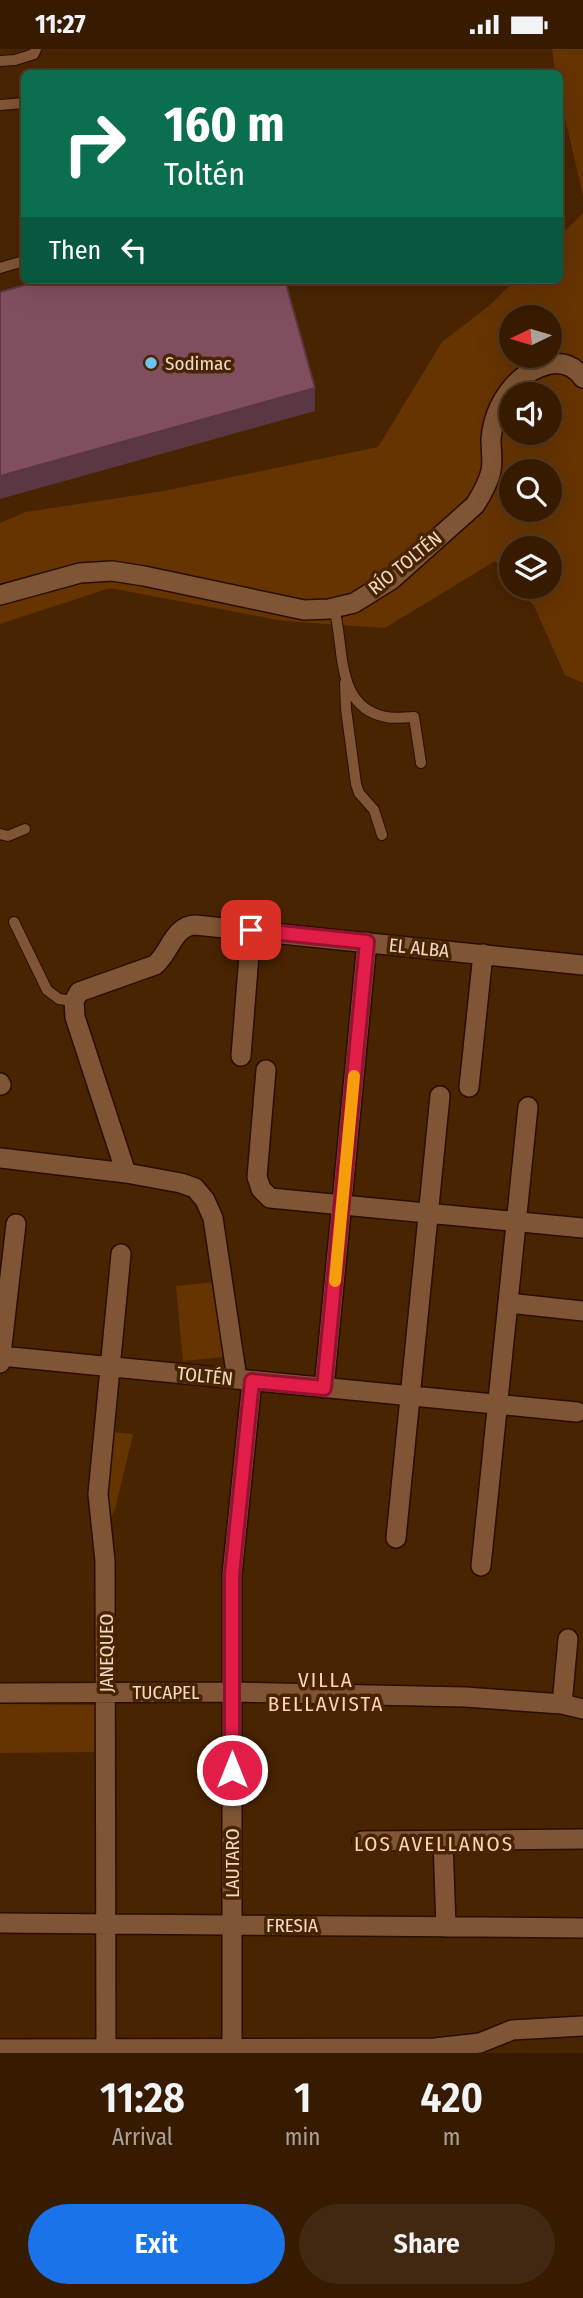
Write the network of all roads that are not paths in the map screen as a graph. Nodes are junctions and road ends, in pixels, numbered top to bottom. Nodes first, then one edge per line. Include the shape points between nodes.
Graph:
1 (36, 49) edge
2 (0, 61) edge
3 (21, 103) edge
4 (0, 105) edge
5 (21, 262) edge
6 (0, 268) edge
7 (583, 378) edge
8 (0, 595) edge
9 (334, 608) junction
10 (345, 678) junction
11 (421, 763) dead end
12 (25, 829) dead end
13 (0, 834) edge
14 (382, 835) dead end
15 (14, 922) dead end
16 (251, 930) junction
17 (367, 942) junction
18 (483, 954) junction
19 (583, 965) edge
20 (74, 1001) junction
21 (241, 1056) dead end
22 (266, 1070) dead end
23 (469, 1087) dead end
24 (440, 1096) dead end
25 (528, 1107) dead end
26 (0, 1158) edge
27 (126, 1173) junction
28 (342, 1205) junction
29 (428, 1214) junction
30 (516, 1222) junction
31 (16, 1224) dead end
32 (583, 1228) edge
33 (121, 1254) dead end
34 (508, 1303) junction
35 (583, 1311) edge
36 (0, 1356) edge
37 (0, 1363) edge
38 (109, 1367) junction
39 (244, 1380) junction
40 (324, 1388) junction
41 (410, 1396) junction
42 (498, 1404) junction
43 (577, 1412) dead end
44 (396, 1538) dead end
45 (481, 1566) dead end
46 (568, 1639) dead end
47 (107, 1692) junction
48 (232, 1692) junction
49 (0, 1693) edge
50 (562, 1704) junction
51 (583, 1709) edge
52 (583, 1839) edge
53 (362, 1841) dead end
54 (443, 1841) junction
55 (0, 1923) edge
56 (106, 1924) junction
57 (232, 1925) junction
58 (446, 1927) junction
59 (583, 1929) edge
60 (583, 2026) edge
61 (481, 2048) edge
62 (0, 2049) edge
63 (232, 2050) edge
64 (436, 2050) edge
65 (106, 2051) edge
66 (357, 2051) edge

1 - 2 lane via 34,54
3 - 4 lane
5 - 6 lane
7 - 9 street, RÍO TOLTÉN via 574,368 558,363 522,377 496,416 491,473 475,505 391,580 354,603
8 - 9 street, RÍO TOLTÉN via 80,573 112,571 292,609
9 - 10 lane
10 - 11 lane via 365,708 386,717 414,717
10 - 14 lane via 356,784 374,810
12 - 13 lane via 8,837
15 - 20 lane via 47,990 59,999
16 - 17 street, EL ALBA
16 - 20 street, EL ALBA via 185,927 155,965 79,992
16 - 21 street
17 - 18 street, EL ALBA
17 - 28 street
18 - 19 street, EL ALBA
18 - 23 street
20 - 27 street via 79,1032
22 - 28 street via 257,1177 261,1189 270,1198
24 - 29 street
25 - 30 street
26 - 27 street
27 - 39 street, LAUTARO via 181,1183 195,1188 205,1200 213,1218
28 - 29 street
28 - 40 street
29 - 30 street
29 - 41 street
30 - 32 street
30 - 34 street
31 - 36 street
33 - 38 street, JANEQUEO
34 - 35 street
34 - 42 street
36 - 37 street
36 - 38 street, TOLTÉN
38 - 39 street, TOLTÉN
38 - 47 street, JANEQUEO via 98,1494 105,1561
39 - 40 street, TOLTÉN
39 - 48 street, LAUTARO via 232,1575
40 - 41 street, TOLTÉN
41 - 42 street, TOLTÉN
41 - 44 street
42 - 43 street, TOLTÉN
42 - 45 street
46 - 50 street
47 - 48 street, TUCAPEL
47 - 49 street, TUCAPEL
47 - 56 street, JANEQUEO
48 - 50 street, TUCAPEL
48 - 57 street, LAUTARO
50 - 51 street, TUCAPEL
52 - 54 street
53 - 54 street
54 - 58 street
55 - 56 street, FRESIA
56 - 57 street, FRESIA
56 - 65 street, JANEQUEO
57 - 58 street, FRESIA
57 - 63 street, LAUTARO
58 - 59 street, FRESIA
60 - 61 street via 512,2030
61 - 64 street
62 - 65 street
63 - 65 street
63 - 66 street
64 - 66 street

